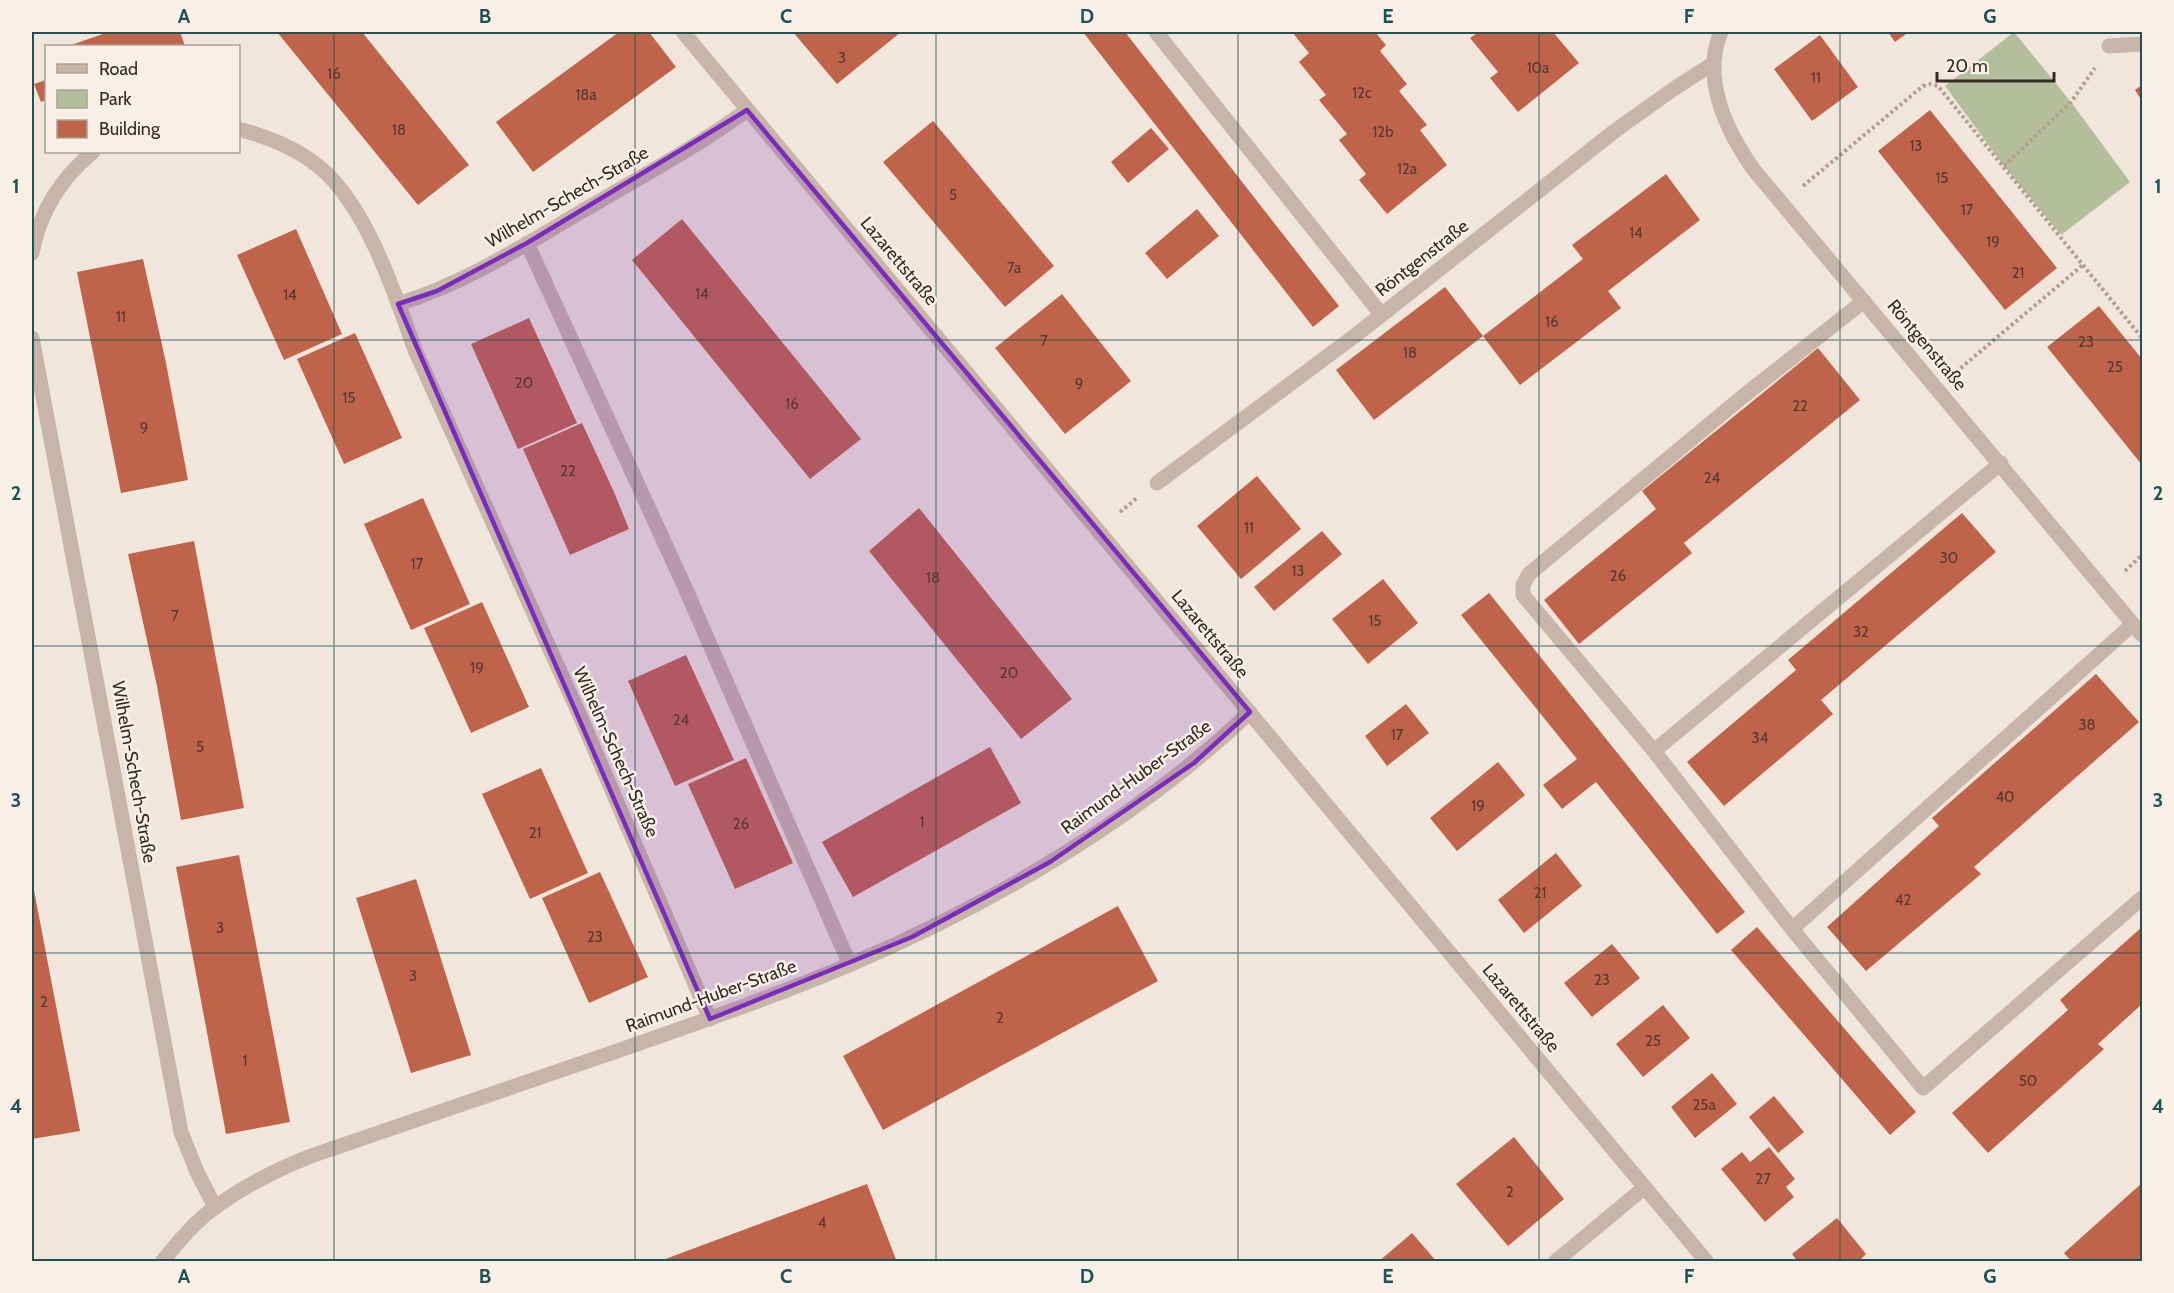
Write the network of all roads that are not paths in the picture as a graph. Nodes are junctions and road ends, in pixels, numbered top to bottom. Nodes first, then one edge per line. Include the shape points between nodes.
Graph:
1 (683, 32) edge
2 (1156, 32) edge
3 (1721, 32) edge
4 (2142, 44) edge
5 (2109, 46) road end
6 (1714, 63) junction
7 (747, 110) junction
8 (240, 129) edge
9 (92, 153) edge
10 (528, 243) junction
11 (32, 254) edge
12 (1864, 301) junction
13 (399, 303) junction
14 (1381, 314) junction
15 (32, 338) edge
16 (2001, 463) junction
17 (1157, 483) road end
18 (2138, 629) edge
19 (1250, 712) junction
20 (1654, 751) junction
21 (2142, 898) edge
22 (1792, 929) junction
23 (850, 965) junction
24 (710, 1019) junction
25 (1645, 1187) junction
26 (215, 1207) junction
27 (162, 1262) edge
28 (1555, 1262) edge
29 (1707, 1262) edge

1 - 7 street, Lazarettstraße
2 - 14 street
3 - 6 street, Röntgenstraße
4 - 5 street
6 - 12 street, Röntgenstraße via 1728,128 1749,163
6 - 14 street, Röntgenstraße via 1616,130
7 - 10 street, Wilhelm-Schech-Straße
7 - 19 street, Lazarettstraße
8 - 13 street, Wilhelm-Schech-Straße via 298,151 325,171 348,198 368,232
9 - 11 street via 60,184 36,233
10 - 13 street, Wilhelm-Schech-Straße via 437,291
10 - 23 street via 688,593
12 - 16 street, Röntgenstraße
12 - 20 street via 1529,574 1523,585 1523,595
13 - 24 street, Wilhelm-Schech-Straße via 415,350
14 - 17 street, Röntgenstraße
15 - 26 street, Wilhelm-Schech-Straße via 181,1132
16 - 18 street, Röntgenstraße
16 - 20 street
18 - 22 street
19 - 23 street, Raimund-Huber-Straße via 1141,802 1050,862 912,937
19 - 25 street, Lazarettstraße
20 - 22 street
21 - 22 street via 1923,1088
23 - 24 street, Raimund-Huber-Straße
24 - 26 street, Raimund-Huber-Straße via 311,1156 278,1170
25 - 28 street
25 - 29 street, Lazarettstraße
26 - 27 street, Raimund-Huber-Straße

